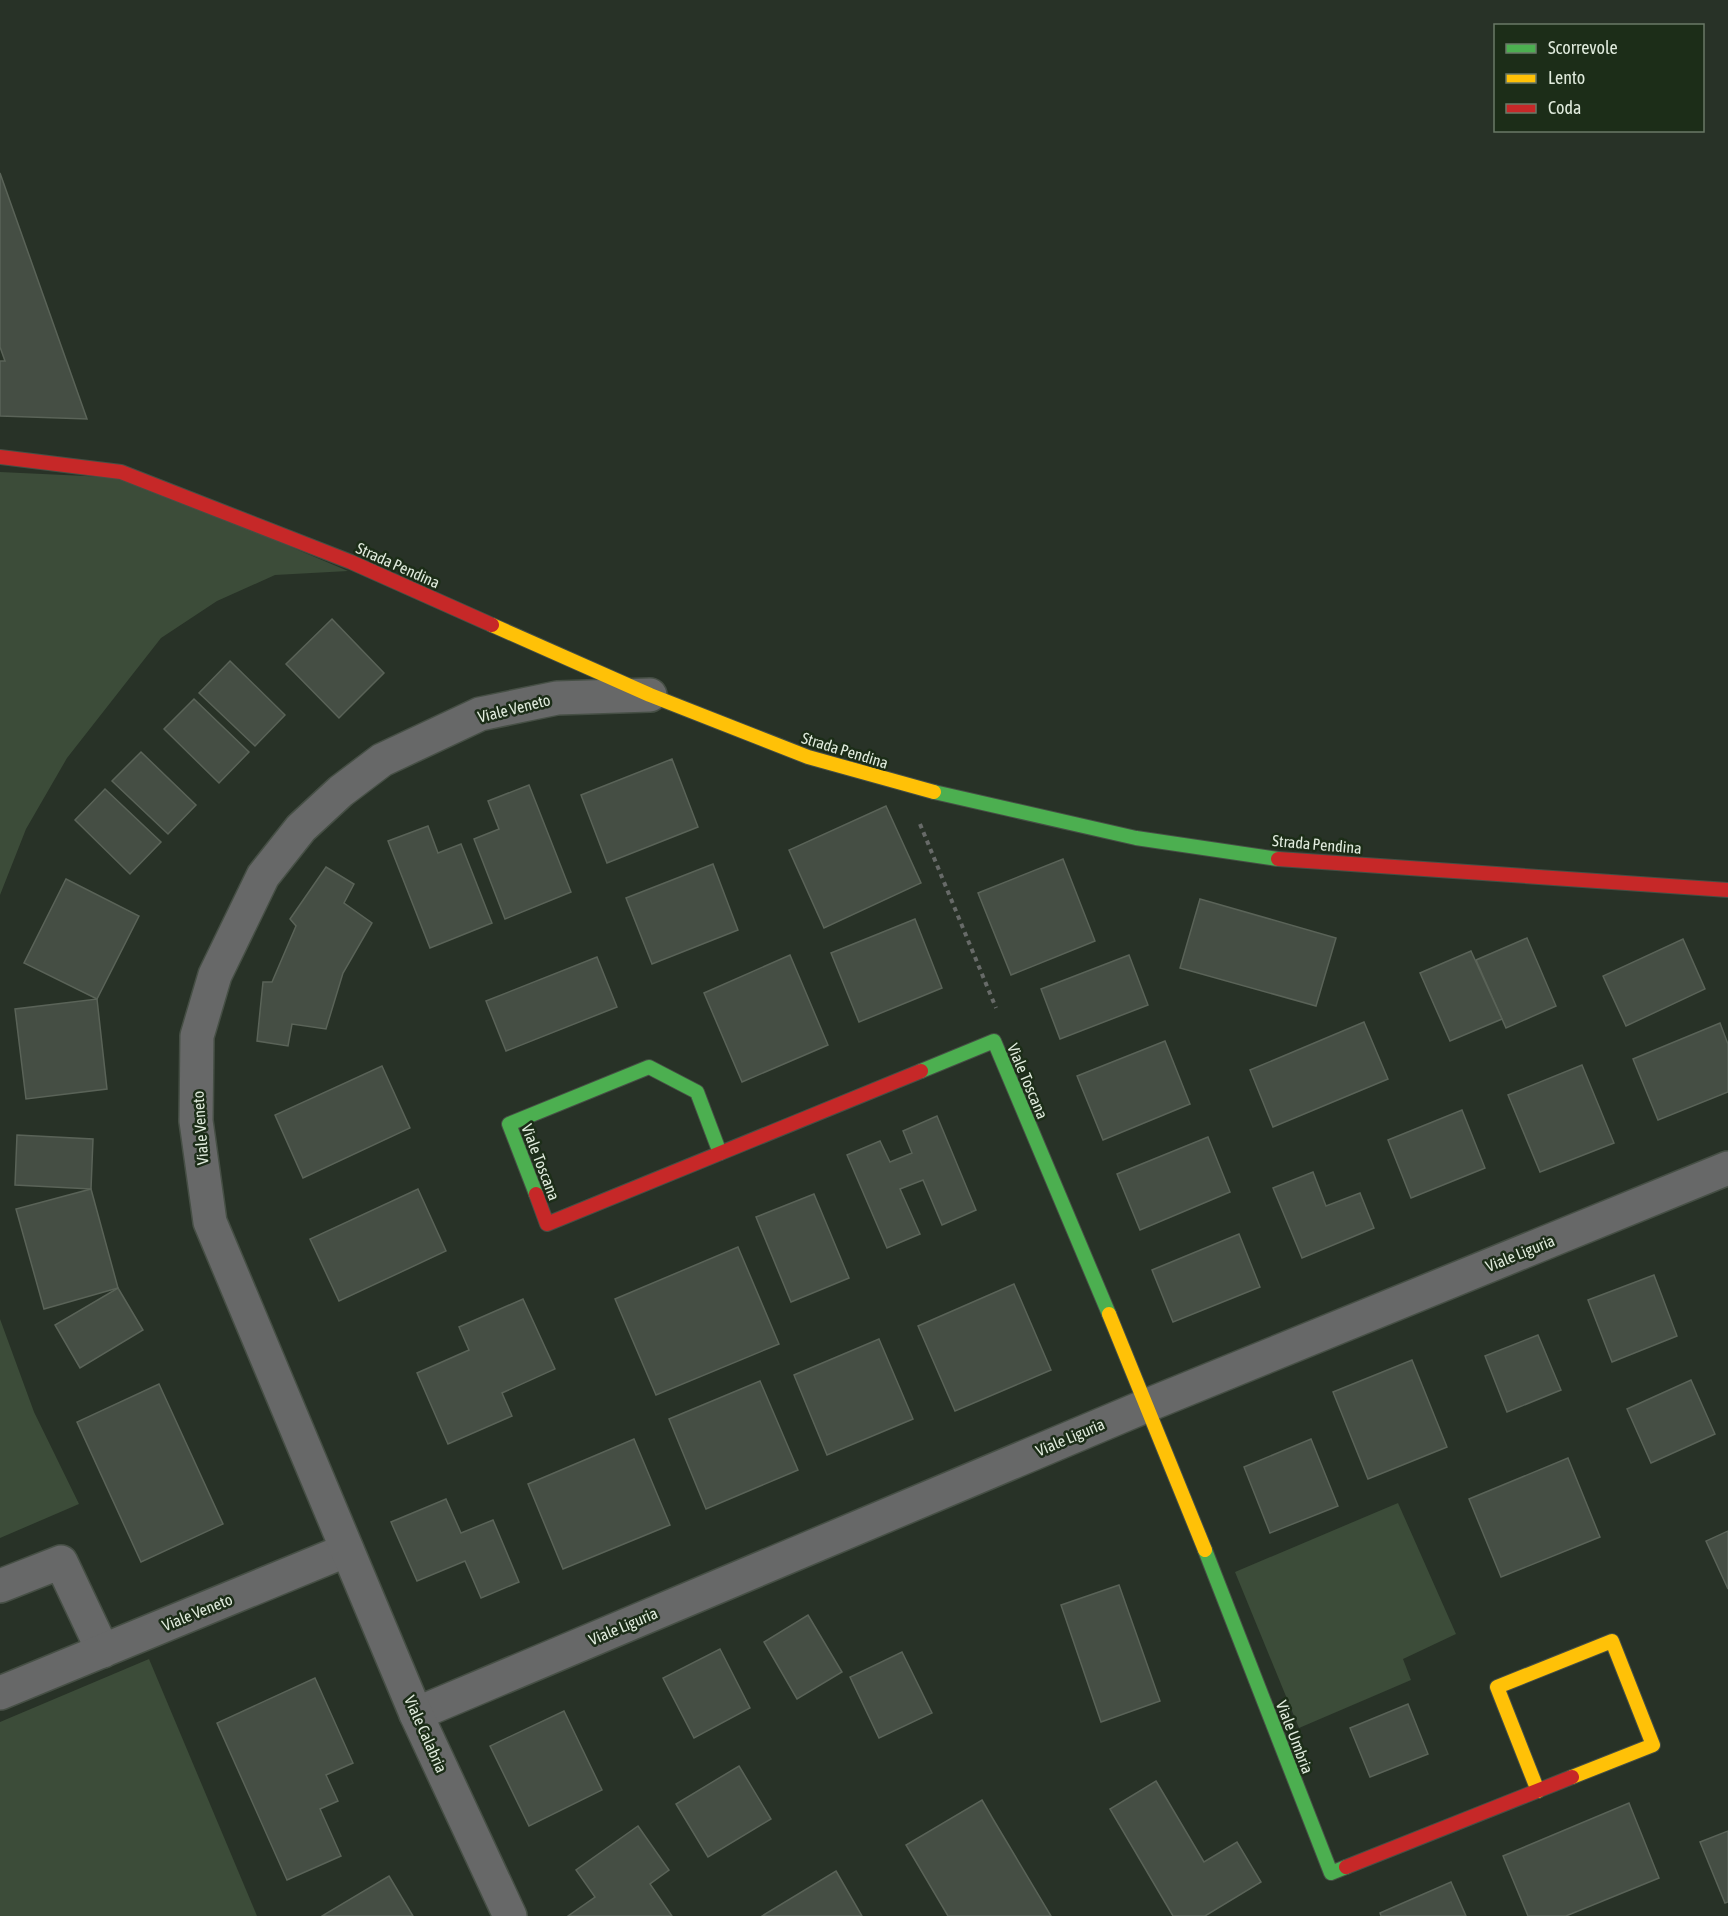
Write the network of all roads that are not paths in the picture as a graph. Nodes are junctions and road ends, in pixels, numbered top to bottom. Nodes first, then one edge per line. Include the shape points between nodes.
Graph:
1 (0, 457) edge
2 (650, 695) junction
3 (1728, 890) edge
4 (720, 1153) junction
5 (1728, 1168) edge
6 (1148, 1405) junction
7 (347, 1550) junction
8 (0, 1586) edge
9 (103, 1651) junction
10 (0, 1693) edge
11 (416, 1714) junction
12 (1538, 1791) junction
13 (510, 1916) edge

1 - 2 street, Strada Pendina via 121,472 351,562
2 - 3 street, Strada Pendina via 808,757 904,784 1136,838 1290,861
2 - 7 street, Viale Veneto via 557,698 480,714 382,760 301,828 262,876 215,975 197,1036 196,1121 210,1222
4 - 4 street, Viale Toscana via 697,1092 649,1067 508,1124 547,1224
4 - 6 street, Viale Toscana via 994,1041
5 - 6 street, Viale Liguria
6 - 11 street, Viale Liguria
6 - 12 street, Viale Umbria via 1331,1873
7 - 9 street, Viale Veneto
7 - 11 street, Viale Calabria
8 - 9 street via 61,1562
9 - 10 street, Viale Veneto
11 - 13 street, Viale Calabria
12 - 12 street, Viale Umbria via 1653,1745 1612,1641 1497,1687

